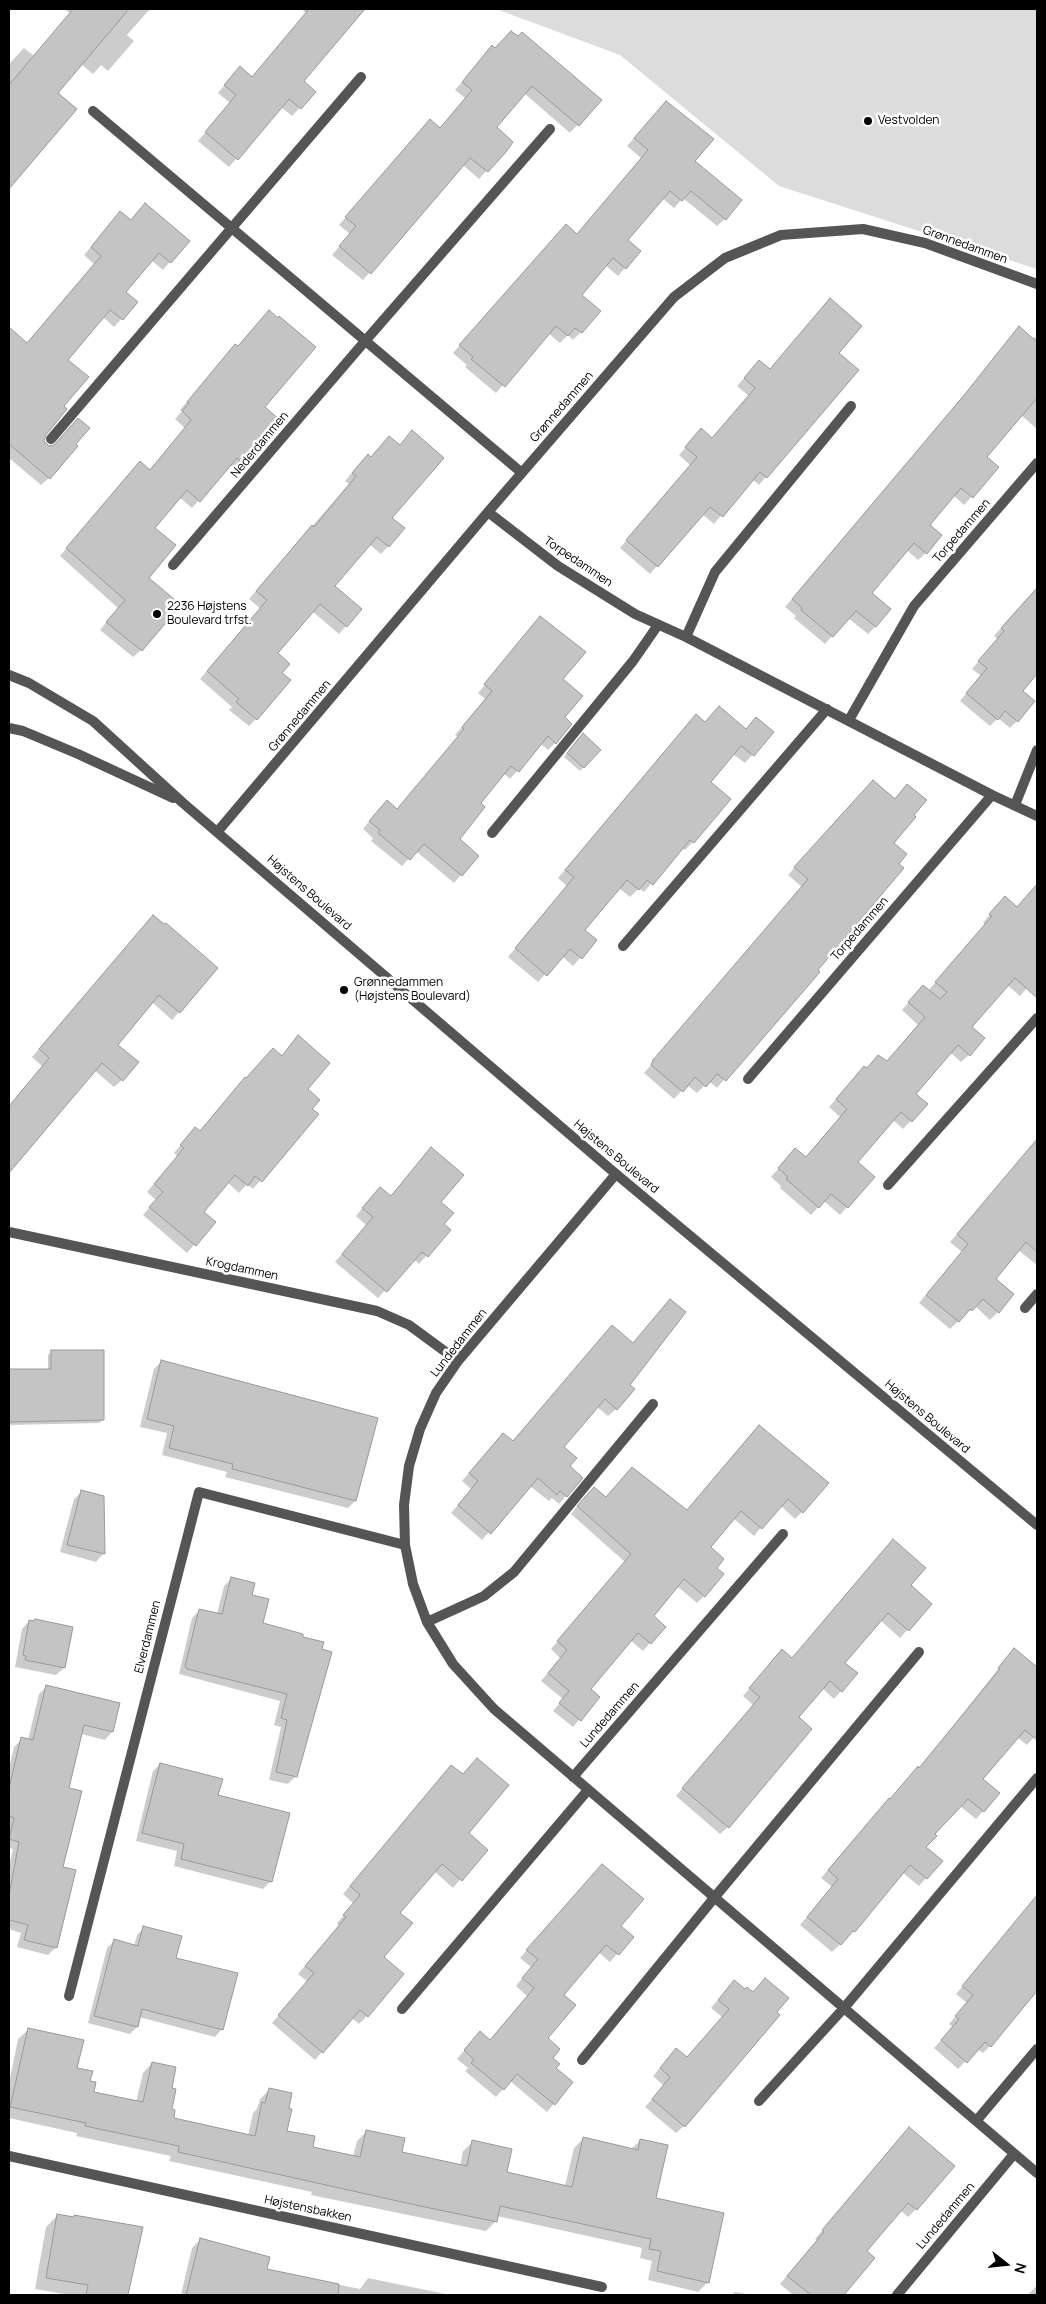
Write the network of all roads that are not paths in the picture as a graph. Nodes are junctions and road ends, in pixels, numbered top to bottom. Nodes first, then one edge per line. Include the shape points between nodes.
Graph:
1 (361, 77) dead end
2 (93, 111) dead end
3 (550, 129) dead end
4 (232, 227) junction
5 (1037, 284) edge
6 (366, 340) junction
7 (851, 406) dead end
8 (51, 439) dead end
9 (1037, 463) edge
10 (522, 473) junction
11 (488, 512) junction
12 (174, 565) dead end
13 (658, 625) junction
14 (686, 637) junction
15 (9, 675) edge
16 (827, 709) junction
17 (849, 720) junction
18 (9, 728) edge
19 (1037, 750) edge
20 (992, 795) junction
21 (183, 803) junction
22 (1015, 804) junction
23 (1037, 816) edge
24 (218, 831) junction
25 (492, 832) dead end
26 (623, 946) dead end
27 (1037, 1018) edge
28 (748, 1079) dead end
29 (616, 1174) junction
30 (888, 1186) dead end
31 (9, 1232) edge
32 (1037, 1294) edge
33 (1025, 1308) dead end
34 (458, 1361) junction
35 (653, 1404) dead end
36 (1037, 1525) edge
37 (784, 1534) dead end
38 (405, 1545) junction
39 (427, 1622) junction
40 (920, 1652) dead end
41 (573, 1777) junction
42 (1037, 1778) edge
43 (588, 1790) junction
44 (714, 1898) junction
45 (69, 1996) dead end
46 (844, 2008) junction
47 (402, 2009) dead end
48 (1037, 2049) edge
49 (582, 2060) dead end
50 (760, 2101) dead end
51 (977, 2120) junction
52 (1014, 2154) junction
53 (9, 2156) edge
54 (1037, 2173) edge
55 (602, 2287) dead end
56 (897, 2295) edge

1 - 4 street
2 - 4 street
3 - 6 street, Nederdammen
4 - 6 street
4 - 8 street
5 - 10 street, Grønnedammen via 925,242 862,229 781,235 725,258 674,297
6 - 10 street
6 - 12 street, Nederdammen
7 - 14 street via 715,572
9 - 17 street, Torpedammen via 914,606
10 - 11 street, Grønnedammen
11 - 13 street, Torpedammen via 558,566
11 - 24 street, Grønnedammen
13 - 14 street, Torpedammen
13 - 25 street
14 - 16 street, Torpedammen
15 - 21 street, Højstens Boulevard via 30,683 92,721
16 - 17 street, Torpedammen
16 - 26 street
17 - 20 street, Torpedammen
18 - 21 street, Højstens Boulevard via 23,731
19 - 22 street
20 - 22 street, Torpedammen
20 - 28 street, Torpedammen
21 - 24 street, Højstens Boulevard
22 - 23 street, Torpedammen
24 - 29 street, Højstens Boulevard
27 - 30 street
29 - 34 street, Lundedammen
29 - 36 street, Højstens Boulevard
31 - 34 street, Krogdammen via 377,1311 409,1325
32 - 33 street
34 - 38 street, Lundedammen via 436,1393 417,1438 409,1466 404,1505
35 - 39 street via 514,1572 484,1596
37 - 41 street, Lundedammen
38 - 39 street, Lundedammen via 413,1584
38 - 45 street, Elverdammen via 199,1492
39 - 41 street, Lundedammen via 453,1664 486,1701
40 - 44 street
41 - 43 street, Lundedammen
42 - 46 street
43 - 44 street, Lundedammen
43 - 47 street
44 - 46 street, Lundedammen
44 - 49 street
46 - 50 street
46 - 51 street, Lundedammen
48 - 51 street
51 - 52 street, Lundedammen
52 - 54 street, Lundedammen
52 - 56 street, Lundedammen
53 - 55 street, Højstensbakken

